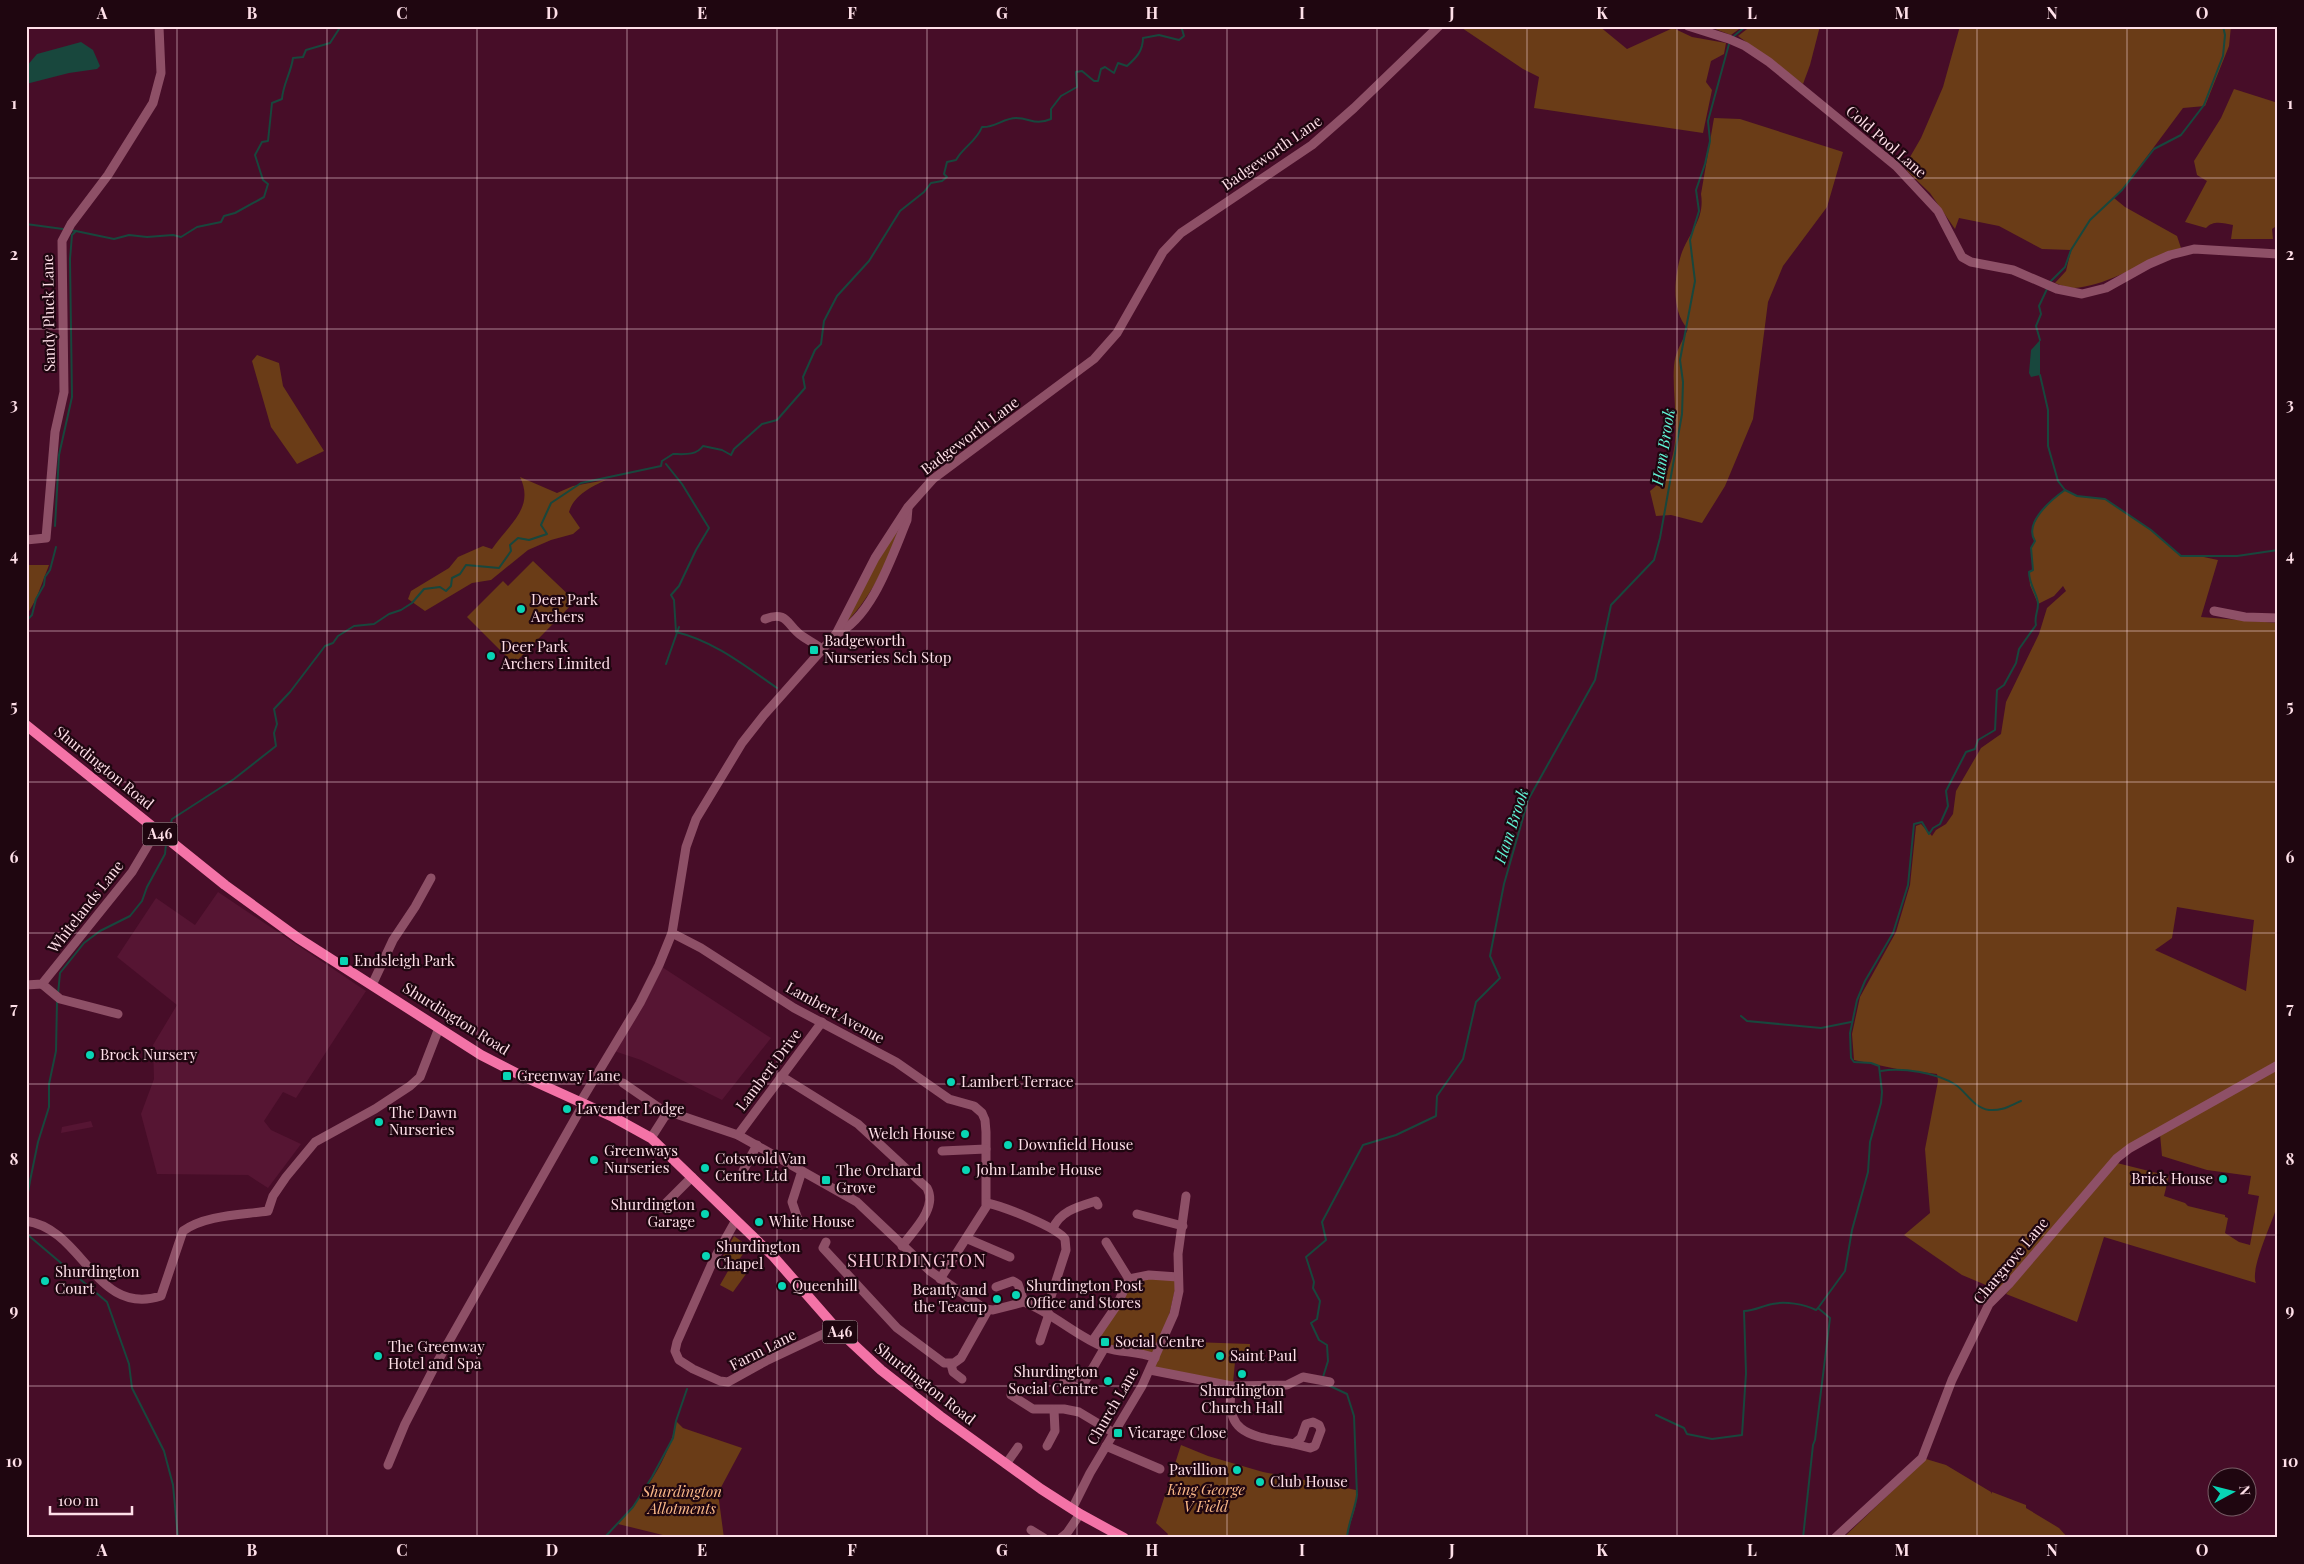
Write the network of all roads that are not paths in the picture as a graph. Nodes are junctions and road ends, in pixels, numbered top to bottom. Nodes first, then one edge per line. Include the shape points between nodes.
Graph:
1 (1439, 26) edge
2 (1688, 26) edge
3 (160, 31) edge
4 (2278, 254) edge
5 (908, 507) junction
6 (26, 540) edge
7 (2214, 611) dead end
8 (2278, 618) edge
9 (765, 619) dead end
10 (836, 634) junction
11 (823, 650) junction
12 (26, 725) edge
13 (157, 830) junction
14 (430, 878) dead end
15 (672, 933) junction
16 (42, 984) junction
17 (372, 985) junction
18 (26, 986) edge
19 (118, 1014) dead end
20 (822, 1022) junction
21 (439, 1028) junction
22 (2278, 1065) edge
23 (781, 1076) junction
24 (623, 1083) dead end
25 (582, 1102) junction
26 (668, 1114) junction
27 (738, 1135) junction
28 (651, 1138) junction
29 (757, 1145) junction
30 (986, 1149) junction
31 (942, 1150) dead end
32 (743, 1171) dead end
33 (802, 1171) junction
34 (692, 1177) junction
35 (1186, 1196) dead end
36 (1097, 1200) dead end
37 (987, 1203) junction
38 (661, 1208) dead end
39 (1137, 1214) dead end
40 (736, 1220) junction
41 (26, 1221) edge
42 (800, 1225) dead end
43 (1183, 1226) junction
44 (1053, 1229) junction
45 (968, 1239) junction
46 (1106, 1242) dead end
47 (902, 1246) junction
48 (823, 1248) dead end
49 (1010, 1257) dead end
50 (1178, 1277) junction
51 (940, 1279) junction
52 (1129, 1279) junction
53 (996, 1287) dead end
54 (1024, 1302) junction
55 (988, 1310) junction
56 (1048, 1313) junction
57 (836, 1328) junction
58 (1093, 1340) junction
59 (1040, 1341) dead end
60 (1105, 1347) junction
61 (1155, 1358) junction
62 (951, 1364) junction
63 (1150, 1370) junction
64 (962, 1379) dead end
65 (1064, 1380) dead end
66 (1330, 1382) dead end
67 (1232, 1386) junction
68 (1011, 1396) dead end
69 (1054, 1410) junction
70 (1114, 1433) junction
71 (1294, 1444) dead end
72 (1047, 1446) dead end
73 (1106, 1446) junction
74 (1018, 1447) dead end
75 (1006, 1464) junction
76 (388, 1465) dead end
77 (1160, 1469) dead end
78 (1076, 1511) junction
79 (1031, 1530) dead end
80 (1044, 1538) edge
81 (1061, 1538) edge
82 (1124, 1538) edge
83 (1835, 1538) edge

1 - 5 street, Badgeworth Lane via 1312,145 1181,233 1163,252 1123,323 1098,355 933,479
2 - 4 street, Cold Pool Lane via 1745,46 1769,62 1896,166 1938,211 1962,256 1971,262 2013,270 2057,289 2082,294 2106,288 2149,264 2194,249
3 - 6 street, Sandy Pluck Lane via 161,73 153,103 62,241 64,392 56,432 46,538
5 - 10 street, Badgeworth Lane via 880,551
5 - 10 street via 907,520 874,593 847,629
7 - 8 street via 2245,617
9 - 11 street via 784,618 800,635
10 - 11 street, Badgeworth Lane
11 - 15 street, Badgeworth Lane via 742,743 696,819 686,847
12 - 13 main road, Shurdington Road / A46
13 - 16 street, Whitelands Lane via 132,872
13 - 17 main road, Shurdington Road / A46 via 225,885
14 - 17 street via 393,940
15 - 20 street, Lambert Avenue
15 - 25 street, Badgeworth Lane via 640,1003
16 - 18 street
16 - 19 street via 60,999
17 - 21 main road, Shurdington Road / A46
20 - 23 street, Lambert Drive
20 - 30 street, Lambert Avenue via 896,1062 949,1099 974,1106 984,1117
21 - 25 main road, Shurdington Road / A46 via 516,1073
21 - 41 street via 420,1077 367,1114 315,1142 273,1196 268,1211 214,1219 183,1231 168,1279 159,1296 134,1300 117,1294 56,1232
22 - 83 street, Chargrove Lane via 2117,1158 1989,1304 1952,1380 1922,1458
23 - 27 street, Lambert Drive
23 - 47 street via 858,1124 924,1186 930,1195 929,1207
24 - 26 street
25 - 28 main road, Shurdington Road / A46
25 - 76 street via 435,1366
26 - 27 street
26 - 28 street
27 - 29 street
28 - 34 main road, Shurdington Road / A46
29 - 32 street
29 - 33 street
30 - 31 street
30 - 37 street
33 - 42 street via 792,1202
33 - 47 street via 862,1206
34 - 38 street
34 - 40 main road, Shurdington Road / A46
35 - 43 street, Church Lane
36 - 44 street via 1071,1209 1054,1224
37 - 44 street
37 - 45 street
39 - 43 street
40 - 57 main road, Shurdington Road / A46 via 773,1256
40 - 57 street, Farm Lane via 713,1261 677,1342 675,1351 679,1360 728,1382
43 - 50 street, Church Lane
44 - 56 street via 1063,1236 1067,1247
45 - 49 street
45 - 51 street
46 - 52 street
47 - 51 street
48 - 62 street via 897,1328 944,1363
50 - 52 street via 1149,1275
50 - 61 street, Church Lane via 1179,1292 1174,1314
51 - 55 street
52 - 58 street via 1117,1305
53 - 54 street via 1013,1281 1018,1284
54 - 55 street
54 - 56 street
55 - 62 street via 963,1356
56 - 58 street
56 - 59 street
57 - 75 main road, Shurdington Road / A46 via 881,1370
58 - 60 street
60 - 61 street
60 - 65 street via 1080,1390
61 - 63 street, Church Lane
62 - 64 street via 953,1372
63 - 67 street
63 - 70 street, Church Lane
66 - 67 street via 1303,1377 1287,1385
67 - 71 street via 1229,1408 1238,1426 1254,1435
68 - 69 street via 1034,1409
69 - 70 street via 1079,1412
69 - 72 street via 1055,1431
70 - 73 street, Church Lane
73 - 77 street
73 - 78 street, Church Lane
74 - 75 street
75 - 78 main road, Shurdington Road / A46
78 - 81 street, Church Lane via 1067,1533
78 - 82 main road, Shurdington Road / A46
79 - 80 street

